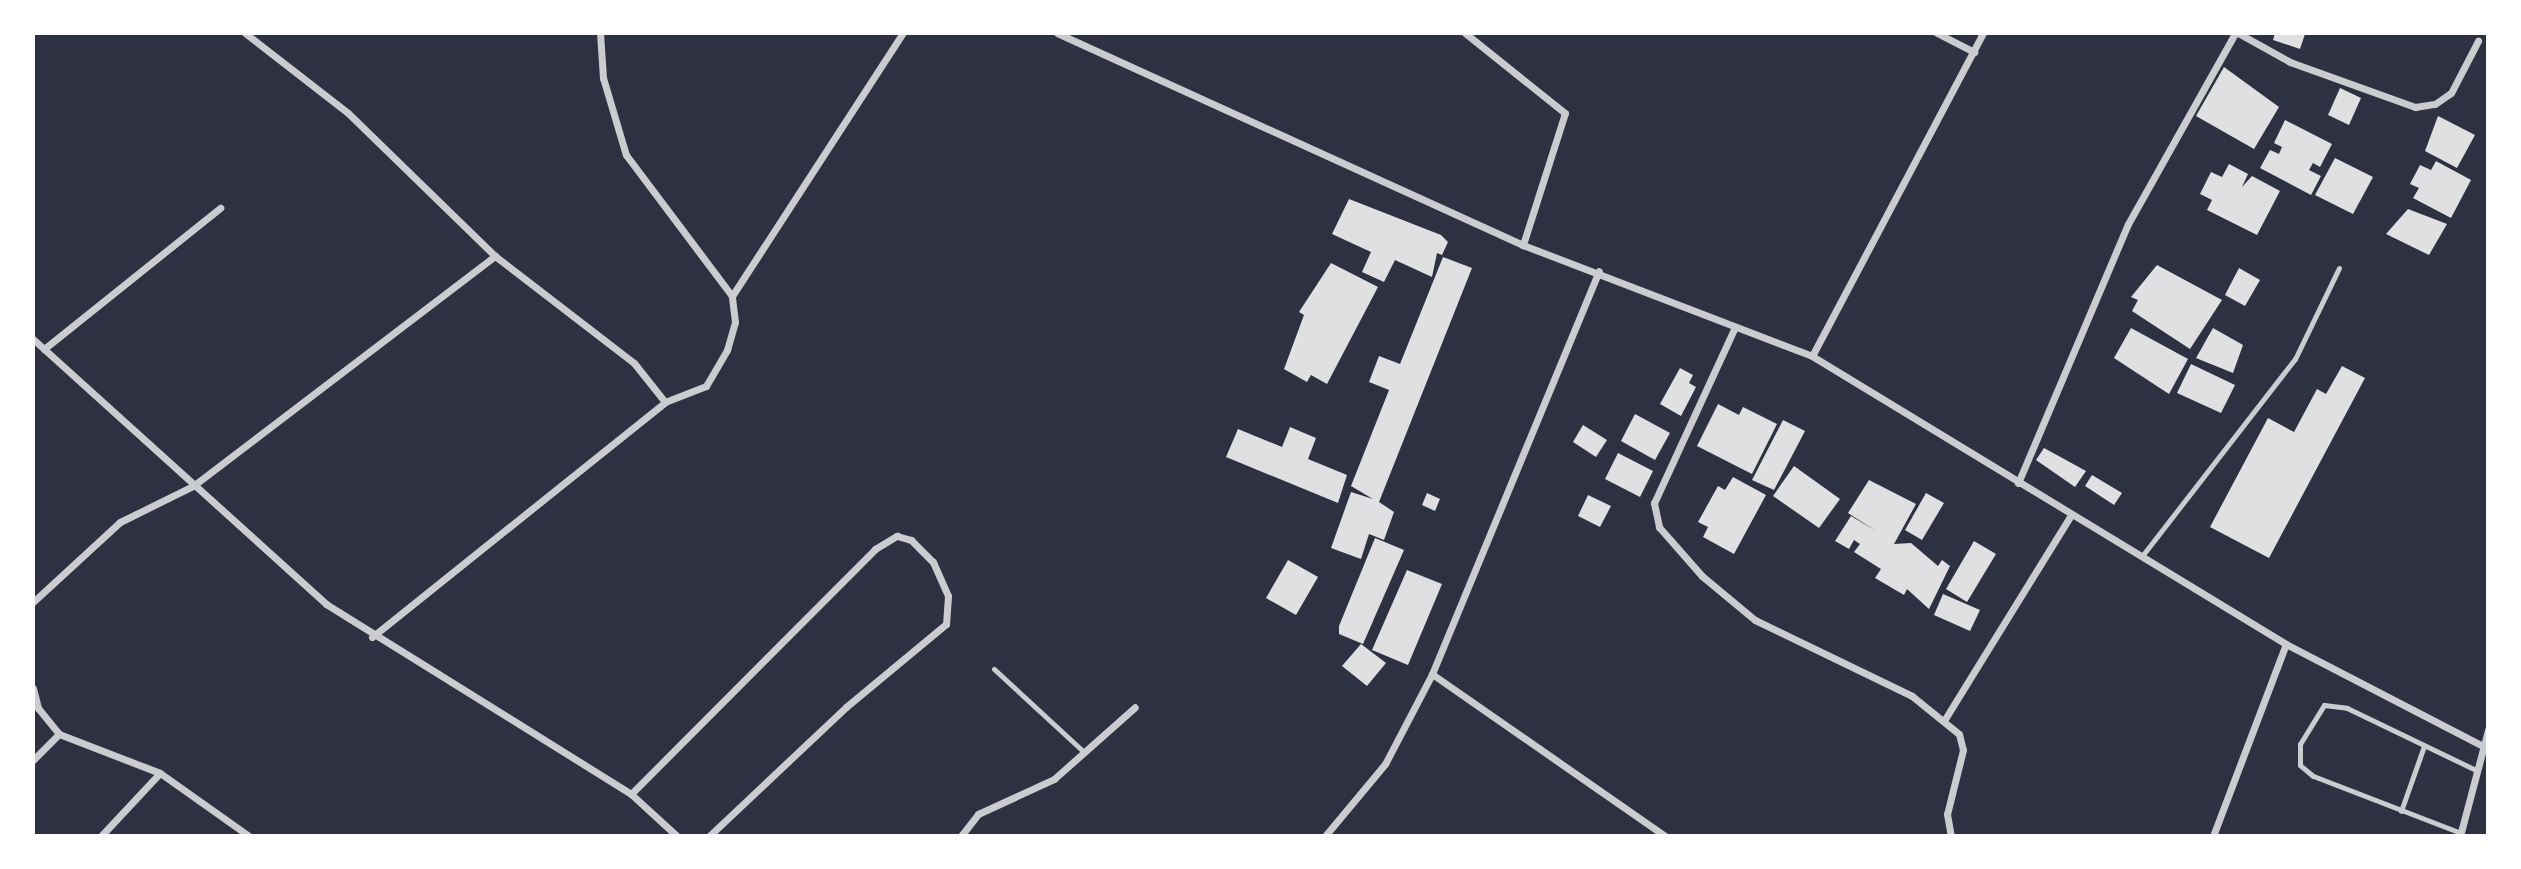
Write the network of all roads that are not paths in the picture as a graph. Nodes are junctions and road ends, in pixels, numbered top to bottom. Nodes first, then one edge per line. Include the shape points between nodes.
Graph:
1 (245, 33) edge
2 (600, 33) edge
3 (903, 33) edge
4 (1057, 33) edge
5 (1465, 33) edge
6 (1937, 33) edge
7 (1983, 33) edge
8 (2236, 33) edge
9 (2477, 41) dead end
10 (1974, 52) junction
11 (220, 208) dead end
12 (1523, 245) junction
13 (495, 256) junction
14 (2339, 268) dead end
15 (1599, 271) junction
16 (732, 296) junction
17 (1735, 327) junction
18 (33, 340) edge
19 (44, 349) junction
20 (1812, 356) junction
21 (665, 402) junction
22 (2018, 483) junction
23 (193, 486) junction
24 (2071, 514) junction
25 (2142, 556) junction
26 (33, 602) edge
27 (372, 637) junction
28 (2286, 644) junction
29 (994, 669) dead end
30 (1432, 674) junction
31 (33, 688) edge
32 (1135, 707) dead end
33 (1945, 719) junction
34 (2488, 730) edge
35 (59, 734) junction
36 (2424, 746) junction
37 (2483, 746) junction
38 (1084, 752) junction
39 (33, 760) edge
40 (2476, 770) junction
41 (160, 773) junction
42 (631, 794) junction
43 (2401, 811) junction
44 (2460, 835) edge
45 (101, 836) edge
46 (249, 836) edge
47 (677, 836) edge
48 (709, 836) edge
49 (961, 836) edge
50 (1325, 836) edge
51 (1665, 836) edge
52 (1951, 836) edge
53 (2213, 836) edge

1 - 13 street via 348,113
2 - 16 street via 603,78 626,155
3 - 16 street
4 - 12 street
5 - 12 street via 1565,113
6 - 10 street
7 - 10 street
8 - 9 street via 2290,62 2416,107 2435,104 2451,93
8 - 22 street via 2128,224
10 - 20 street
11 - 19 street
12 - 15 street
13 - 21 street via 634,363
13 - 23 street
14 - 25 lane via 2295,359
15 - 17 street
15 - 30 street
16 - 21 street via 732,331 706,386
17 - 20 street
17 - 33 street via 1654,503 1659,527 1702,576 1755,620 1912,696
18 - 19 street
19 - 23 street
20 - 22 street
21 - 27 street
22 - 24 street
23 - 26 street via 120,522
23 - 27 street
24 - 25 street
24 - 33 street
25 - 28 street
27 - 42 street
28 - 37 street
28 - 53 street
29 - 38 lane
30 - 50 street via 1385,764
30 - 51 street
31 - 35 street via 38,708
32 - 38 street
33 - 52 street via 1963,750 1947,814
34 - 37 street
35 - 39 street
35 - 41 street
36 - 40 lane
36 - 43 lane
36 - 43 lane via 2347,708 2324,705 2300,744 2300,765 2313,776
37 - 40 street
38 - 49 street via 1054,779 978,814
40 - 44 street
41 - 45 street
41 - 46 street
42 - 47 street
42 - 48 street via 875,549 897,536 911,540 933,562 948,596 946,624 846,707
43 - 44 lane

